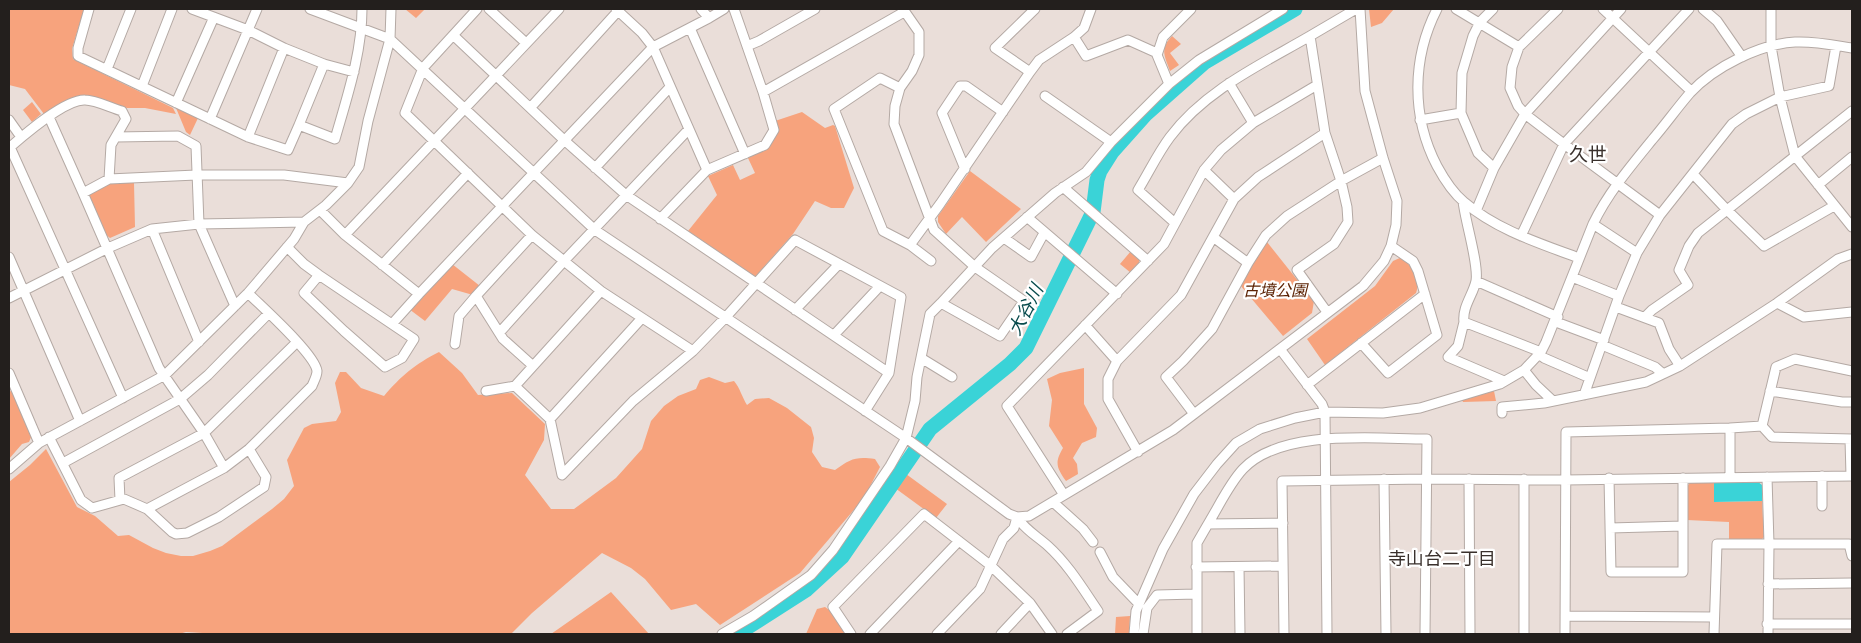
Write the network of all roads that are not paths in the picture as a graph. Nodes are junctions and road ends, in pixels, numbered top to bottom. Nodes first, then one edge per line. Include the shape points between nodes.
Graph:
1 (89, 9) edge
2 (131, 9) edge
3 (172, 9) edge
4 (192, 9) edge
5 (257, 9) edge
6 (310, 9) edge
7 (362, 9) edge
8 (391, 9) edge
9 (477, 9) edge
10 (488, 9) edge
11 (700, 9) edge
12 (724, 9) edge
13 (734, 9) edge
14 (814, 9) edge
15 (1035, 9) edge
16 (1091, 9) edge
17 (1191, 9) edge
18 (1283, 9) edge
19 (1356, 9) edge
20 (1360, 9) edge
21 (1437, 9) edge
22 (1456, 9) edge
23 (1493, 9) edge
24 (1558, 9) edge
25 (1603, 9) edge
26 (1621, 9) edge
27 (1689, 9) edge
28 (1703, 9) edge
29 (1771, 9) edge
30 (555, 10) edge
31 (617, 10) edge
32 (904, 10) edge
33 (214, 17) junction
34 (709, 18) junction
35 (1613, 18) junction
36 (1480, 22) junction
37 (690, 28) junction
38 (362, 29) junction
39 (248, 30) junction
40 (453, 35) junction
41 (1310, 36) junction
42 (1074, 38) junction
43 (390, 39) junction
44 (526, 43) junction
45 (747, 46) junction
46 (1771, 46) junction
47 (1836, 46) junction
48 (653, 47) junction
49 (1519, 47) junction
50 (284, 48) junction
51 (1852, 48) edge
52 (1648, 51) junction
53 (1157, 53) junction
54 (1742, 57) junction
55 (324, 64) junction
56 (423, 68) junction
57 (107, 69) junction
58 (354, 72) junction
59 (1030, 72) junction
60 (496, 75) junction
61 (1229, 83) junction
62 (1169, 84) junction
63 (1317, 85) junction
64 (142, 86) junction
65 (670, 87) junction
66 (900, 88) junction
67 (763, 92) junction
68 (1691, 92) junction
69 (1045, 96) dead end
70 (1780, 97) junction
71 (176, 103) junction
72 (530, 107) junction
73 (465, 108) junction
74 (1852, 111) edge
75 (1003, 112) junction
76 (1460, 113) junction
77 (1525, 114) junction
78 (49, 117) junction
79 (210, 119) junction
80 (9, 120) edge
81 (1420, 120) junction
82 (1253, 123) junction
83 (299, 125) junction
84 (689, 129) junction
85 (1325, 133) junction
86 (21, 137) junction
87 (116, 137) junction
88 (248, 137) junction
89 (564, 140) junction
90 (434, 141) junction
91 (1111, 142) junction
92 (1564, 144) junction
93 (9, 147) edge
94 (746, 154) junction
95 (1795, 156) junction
96 (1852, 157) edge
97 (1383, 158) junction
98 (595, 168) junction
99 (1494, 168) junction
100 (964, 169) junction
101 (707, 170) junction
102 (1204, 170) junction
103 (534, 172) junction
104 (468, 173) junction
105 (1693, 174) junction
106 (196, 175) junction
107 (109, 179) junction
108 (1341, 181) junction
109 (348, 183) junction
110 (1618, 183) junction
111 (1818, 185) junction
112 (1063, 187) junction
113 (83, 193) junction
114 (626, 195) junction
115 (1234, 199) junction
116 (1462, 201) junction
117 (503, 205) junction
118 (1834, 206) junction
119 (320, 210) junction
120 (1727, 210) junction
121 (1476, 211) junction
122 (1660, 215) junction
123 (1027, 217) junction
124 (930, 218) junction
125 (660, 219) junction
126 (304, 222) junction
127 (1175, 223) junction
128 (199, 224) junction
129 (1593, 224) junction
130 (1852, 227) edge
131 (152, 229) junction
132 (595, 230) junction
133 (1044, 233) junction
134 (345, 235) junction
135 (532, 235) junction
136 (1521, 236) junction
137 (1213, 237) junction
138 (1004, 238) junction
139 (910, 245) junction
140 (1391, 246) junction
141 (287, 247) junction
142 (108, 248) junction
143 (1637, 253) junction
144 (1852, 254) edge
145 (9, 257) edge
146 (1579, 258) junction
147 (564, 261) junction
148 (931, 261) dead end
149 (1148, 261) junction
150 (1248, 263) junction
151 (839, 264) junction
152 (382, 265) junction
153 (975, 267) junction
154 (66, 269) junction
155 (319, 275) junction
156 (1572, 277) junction
157 (1476, 281) junction
158 (756, 283) junction
159 (880, 286) junction
160 (24, 290) junction
161 (601, 291) junction
162 (248, 293) junction
163 (419, 294) junction
164 (1117, 294) junction
165 (1425, 294) junction
166 (476, 296) junction
167 (1620, 296) junction
168 (9, 298) edge
169 (940, 303) junction
170 (1777, 303) junction
171 (235, 306) junction
172 (1616, 307) junction
173 (795, 310) junction
174 (1327, 312) junction
175 (1852, 312) edge
176 (268, 314) junction
177 (642, 318) junction
178 (725, 318) junction
179 (1645, 318) junction
180 (1557, 319) junction
181 (1464, 322) junction
182 (392, 324) junction
183 (1085, 325) junction
184 (500, 332) junction
185 (834, 335) junction
186 (199, 342) junction
187 (297, 342) junction
188 (1603, 342) junction
189 (1361, 343) junction
190 (455, 344) dead end
191 (1280, 349) junction
192 (693, 351) junction
193 (1540, 353) junction
194 (921, 358) junction
195 (1117, 361) junction
196 (532, 365) junction
197 (1680, 366) junction
198 (1524, 370) junction
199 (1852, 371) edge
200 (9, 372) edge
201 (889, 373) junction
202 (1663, 374) junction
203 (165, 375) junction
204 (952, 377) dead end
205 (1590, 378) junction
206 (1504, 381) junction
207 (1307, 385) junction
208 (515, 386) junction
209 (486, 391) dead end
210 (1770, 391) junction
211 (1584, 395) junction
212 (123, 398) junction
213 (180, 399) junction
214 (1553, 401) junction
215 (1852, 402) edge
216 (865, 411) junction
217 (1325, 412) junction
218 (1194, 414) junction
219 (1502, 414) dead end
220 (550, 419) junction
221 (80, 420) junction
222 (1762, 426) junction
223 (1730, 428) junction
224 (204, 434) junction
225 (49, 437) junction
226 (1325, 438) junction
227 (1851, 439) edge
228 (909, 440) junction
229 (40, 443) junction
230 (249, 449) junction
231 (1138, 452) junction
232 (62, 463) junction
233 (224, 468) junction
234 (9, 469) edge
235 (1767, 476) junction
236 (1822, 476) junction
237 (1852, 476) edge
238 (1730, 477) junction
239 (1427, 478) junction
240 (1609, 478) junction
241 (1683, 478) junction
242 (1384, 479) junction
243 (1470, 479) junction
244 (1524, 479) junction
245 (1325, 480) junction
246 (1565, 480) junction
247 (1064, 495) junction
248 (120, 500) junction
249 (1053, 502) junction
250 (1822, 506) dead end
251 (147, 509) junction
252 (1017, 517) junction
253 (1283, 523) junction
254 (1208, 524) junction
255 (1683, 526) junction
256 (1610, 528) junction
257 (959, 541) junction
258 (1093, 542) dead end
259 (1769, 544) junction
260 (1100, 552) dead end
261 (1852, 556) edge
262 (990, 565) junction
263 (1282, 566) junction
264 (1196, 567) junction
265 (1239, 567) junction
266 (1852, 583) edge
267 (1768, 584) junction
268 (1196, 594) junction
269 (1030, 603) junction
270 (1138, 603) junction
271 (1566, 616) junction
272 (1714, 617) junction
273 (1767, 624) junction
274 (1852, 624) edge
275 (1072, 632) edge
276 (722, 634) edge
277 (851, 634) edge
278 (870, 634) edge
279 (937, 634) edge
280 (1001, 634) edge
281 (1052, 634) edge
282 (1134, 634) edge
283 (1143, 634) edge
284 (1197, 634) edge
285 (1240, 634) edge
286 (1284, 634) edge
287 (1327, 634) edge
288 (1386, 634) edge
289 (1425, 634) edge
290 (1470, 634) edge
291 (1524, 634) edge
292 (1565, 634) edge
293 (1714, 634) edge
294 (1768, 634) edge

1 - 57 street via 78,56
2 - 57 street
3 - 64 street
4 - 33 street
5 - 39 street
6 - 38 street
7 - 38 street
8 - 43 street
9 - 40 street
10 - 44 street
11 - 34 street
12 - 34 street
13 - 45 street
14 - 45 street
15 - 59 street via 996,48
16 - 42 street via 1084,28
17 - 53 street via 1163,37
18 - 62 street via 1199,60
19 - 41 street
20 - 97 street via 1365,91
21 - 81 street via 1428,27 1419,63 1417,92
22 - 36 street
23 - 36 street
24 - 49 street
25 - 35 street
26 - 35 street
27 - 52 street
28 - 54 street via 1717,22
29 - 46 street
30 - 44 street
31 - 48 street
31 - 72 street
32 - 66 street via 919,32 919,55
32 - 67 street
33 - 39 street
33 - 71 street
34 - 37 street
35 - 52 street
35 - 77 street
36 - 49 street
36 - 76 street via 1462,73
37 - 48 street
37 - 94 street
38 - 43 street
38 - 58 street
39 - 50 street
39 - 79 street
40 - 56 street
40 - 60 street
41 - 61 street
41 - 63 street
42 - 53 street via 1086,56 1128,40
42 - 59 street via 1039,60
43 - 56 street
43 - 109 street via 359,167
44 - 60 street
45 - 67 street
46 - 47 street via 1794,42
46 - 54 street
46 - 70 street
47 - 51 street
47 - 70 street via 1829,86
48 - 65 street
48 - 89 street
49 - 77 street via 1512,67 1510,88
50 - 55 street
50 - 88 street
52 - 68 street
52 - 92 street
53 - 62 street
54 - 68 street
55 - 58 street
55 - 83 street
56 - 73 street
56 - 90 street via 405,113
57 - 64 street
58 - 83 street via 335,139
59 - 75 street
60 - 72 street
60 - 73 street
61 - 82 street
61 - 127 street via 1192,112 1170,137 1138,190
62 - 91 street
63 - 82 street
63 - 85 street
64 - 71 street
65 - 84 street
65 - 98 street
66 - 124 street via 894,124
66 - 139 street via 880,78 834,109 882,231
67 - 94 street via 774,130 765,145
68 - 110 street
69 - 91 street
70 - 95 street
70 - 105 street via 1732,124
71 - 79 street
72 - 89 street
73 - 90 street
73 - 103 street
74 - 95 street
75 - 100 street
75 - 100 street via 966,86 960,86 942,113
76 - 81 street
76 - 99 street via 1478,153
77 - 92 street
77 - 99 street
78 - 86 street
78 - 87 street via 75,102 86,100 122,111 126,119
78 - 113 street
79 - 88 street
80 - 86 street
81 - 116 street via 1427,147
82 - 102 street via 1221,150
83 - 88 street via 288,150
84 - 101 street
84 - 114 street
85 - 108 street
85 - 115 street via 1258,178
86 - 93 street
87 - 106 street via 178,136 196,146
87 - 107 street via 111,145
89 - 98 street
89 - 103 street
90 - 104 street
90 - 134 street
91 - 112 street via 1086,172
92 - 110 street
92 - 136 street
93 - 154 street
94 - 101 street
95 - 111 street
95 - 120 street
96 - 111 street
97 - 108 street
97 - 140 street via 1397,201
98 - 114 street
99 - 121 street
100 - 124 street
101 - 125 street
102 - 115 street
102 - 127 street
103 - 117 street
103 - 132 street
104 - 117 street
104 - 152 street
105 - 120 street
105 - 122 street
106 - 107 street
106 - 109 street via 284,175
106 - 128 street
107 - 113 street
108 - 150 street via 1287,216 1266,235
108 - 174 street via 1348,222 1334,244 1297,270
109 - 119 street
110 - 122 street
110 - 129 street via 1601,206
111 - 118 street
112 - 123 street
112 - 149 street
113 - 142 street
114 - 125 street
114 - 132 street
115 - 137 street
116 - 121 street
116 - 157 street
117 - 135 street
117 - 163 street
118 - 120 street via 1764,246
118 - 130 street
119 - 126 street
119 - 134 street
120 - 179 street via 1698,233 1689,246 1678,270 1688,285
121 - 136 street via 1496,225
122 - 143 street
123 - 133 street
123 - 138 street
124 - 139 street
124 - 153 street via 934,230
125 - 158 street
126 - 128 street
126 - 141 street
127 - 149 street via 1164,244
128 - 131 street
128 - 171 street
129 - 143 street
129 - 146 street
131 - 142 street
131 - 186 street
132 - 147 street
132 - 178 street
133 - 138 street via 1031,257
133 - 164 street
134 - 152 street
135 - 147 street
135 - 166 street
136 - 146 street
137 - 150 street
137 - 195 street via 1181,295
138 - 153 street
139 - 148 street
140 - 165 street via 1413,260
140 - 174 street via 1384,261 1363,286
141 - 155 street
141 - 162 street
142 - 154 street
142 - 203 street via 159,368
143 - 167 street
144 - 170 street via 1838,259
145 - 160 street
146 - 156 street
147 - 161 street
147 - 184 street
149 - 164 street
150 - 218 street via 1212,329 1166,377
151 - 158 street via 795,240
151 - 159 street
151 - 173 street
152 - 163 street
153 - 169 street
153 - 169 street via 1024,301 1000,336
154 - 160 street
154 - 212 street
155 - 182 street
155 - 182 street via 304,293 385,367 402,358 414,339
156 - 167 street
156 - 180 street
157 - 180 street
157 - 181 street via 1463,315
158 - 173 street
158 - 178 street
159 - 185 street
159 - 201 street via 901,297
160 - 168 street
160 - 221 street
161 - 177 street
161 - 196 street
162 - 171 street
162 - 176 street
163 - 182 street
164 - 183 street
165 - 189 street
165 - 189 street via 1437,335 1388,373
166 - 184 street
166 - 190 street via 459,316
167 - 172 street
169 - 194 street via 930,314
170 - 175 street via 1804,317
170 - 197 street
171 - 186 street
172 - 179 street
172 - 188 street
173 - 185 street
174 - 191 street
176 - 187 street
176 - 213 street
177 - 192 street
177 - 220 street
178 - 192 street
178 - 216 street
179 - 197 street via 1659,323 1669,350
180 - 188 street
180 - 193 street
181 - 193 street
181 - 206 street via 1458,346 1448,357
183 - 195 street
183 - 247 street via 1007,406
184 - 196 street via 503,339
185 - 201 street
186 - 203 street
187 - 224 street
187 - 230 street via 313,360 316,379
188 - 202 street via 1655,366
188 - 205 street
189 - 207 street
191 - 207 street
191 - 218 street
192 - 220 street via 633,401 562,475
193 - 198 street
193 - 205 street via 1544,358
194 - 204 street
194 - 228 street
195 - 231 street via 1108,379 1108,399
196 - 208 street
197 - 202 street
198 - 206 street
198 - 214 street
199 - 210 street via 1795,359 1776,367
200 - 229 street
201 - 216 street
202 - 211 street via 1646,382
203 - 212 street
203 - 213 street
205 - 211 street
206 - 217 street via 1420,408 1383,413
207 - 217 street
208 - 209 street
208 - 220 street
210 - 215 street
210 - 222 street
211 - 214 street
212 - 221 street
213 - 224 street
213 - 232 street
214 - 219 street via 1502,407
216 - 228 street
217 - 226 street
217 - 270 street via 1260,429 1236,443 1194,494
218 - 231 street
221 - 225 street
222 - 223 street
222 - 227 street via 1772,437
223 - 238 street
223 - 246 street via 1566,432
224 - 233 street
224 - 248 street via 119,478
225 - 229 street
225 - 232 street
226 - 239 street via 1427,439
226 - 245 street
226 - 254 street via 1286,446 1260,456 1243,469
227 - 237 street
228 - 252 street
228 - 276 street via 833,550 811,575
229 - 234 street
230 - 233 street
230 - 251 street via 266,477 264,487 219,517 192,531 176,534
231 - 247 street
232 - 248 street via 81,500 92,508
233 - 251 street
235 - 236 street
235 - 238 street
235 - 259 street
236 - 237 street
236 - 250 street
238 - 241 street
239 - 242 street
239 - 243 street
239 - 289 street
240 - 241 street
240 - 246 street
240 - 256 street
241 - 255 street
242 - 245 street
242 - 288 street
243 - 244 street
243 - 290 street
244 - 246 street
244 - 291 street
245 - 253 street via 1282,481
245 - 287 street
246 - 271 street
247 - 249 street
248 - 251 street
249 - 252 street via 1029,516
249 - 258 street
252 - 262 street via 1014,528 1002,539
252 - 275 street via 1022,526 1049,546 1062,561 1098,611
253 - 254 street
253 - 263 street
254 - 264 street via 1197,543
255 - 256 street
255 - 256 street via 1683,572 1611,572
257 - 262 street
257 - 277 street via 924,514 833,607
257 - 278 street
259 - 261 street via 1849,544
259 - 267 street
259 - 272 street via 1717,544
260 - 270 street via 1113,577
262 - 269 street
262 - 279 street via 980,589
263 - 265 street
263 - 286 street
264 - 265 street
264 - 268 street
265 - 285 street
266 - 267 street
267 - 273 street
268 - 283 street via 1157,595 1147,608
268 - 284 street
269 - 280 street
269 - 281 street
270 - 282 street
271 - 272 street
271 - 292 street
272 - 293 street
273 - 274 street
273 - 294 street

